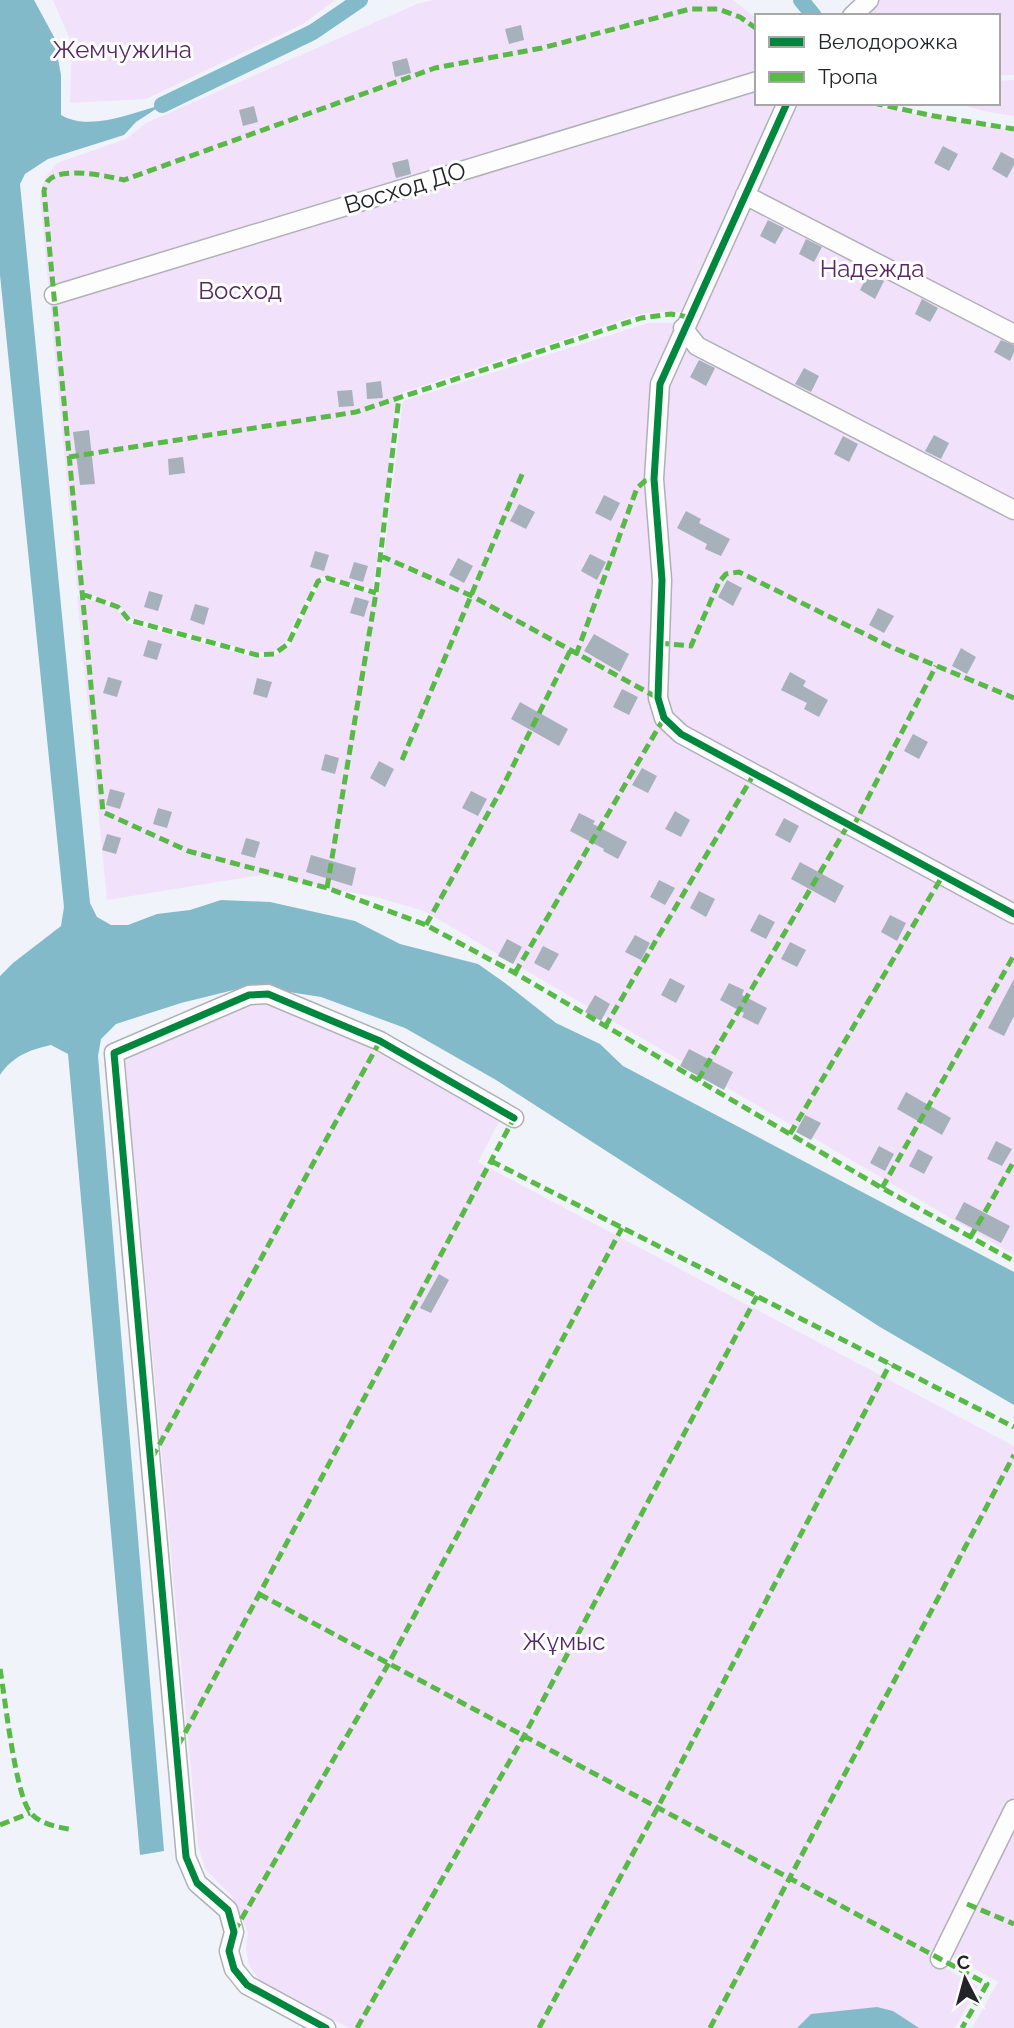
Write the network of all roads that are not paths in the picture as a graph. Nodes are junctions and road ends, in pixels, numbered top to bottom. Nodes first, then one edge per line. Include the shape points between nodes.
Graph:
1 (869, 0) edge
2 (854, 14) edge
3 (755, 82) edge
4 (786, 105) edge
5 (746, 195) junction
6 (54, 295) dead end
7 (683, 328) junction
8 (1014, 334) edge
9 (1014, 510) edge
10 (1014, 914) edge
11 (514, 1118) dead end
12 (1014, 1809) edge
13 (940, 1959) dead end
14 (326, 2028) edge

1 - 2 street
3 - 6 street, Восход ДО
4 - 5 street
5 - 7 street
5 - 8 street
7 - 9 street via 697,346
7 - 10 street via 660,384 654,479 662,580 658,698 664,718 681,734
11 - 14 street via 380,1041 268,994 249,995 114,1053 186,1857 197,1883 228,1909 234,1932 229,1951 234,1969 247,1985
12 - 13 street

